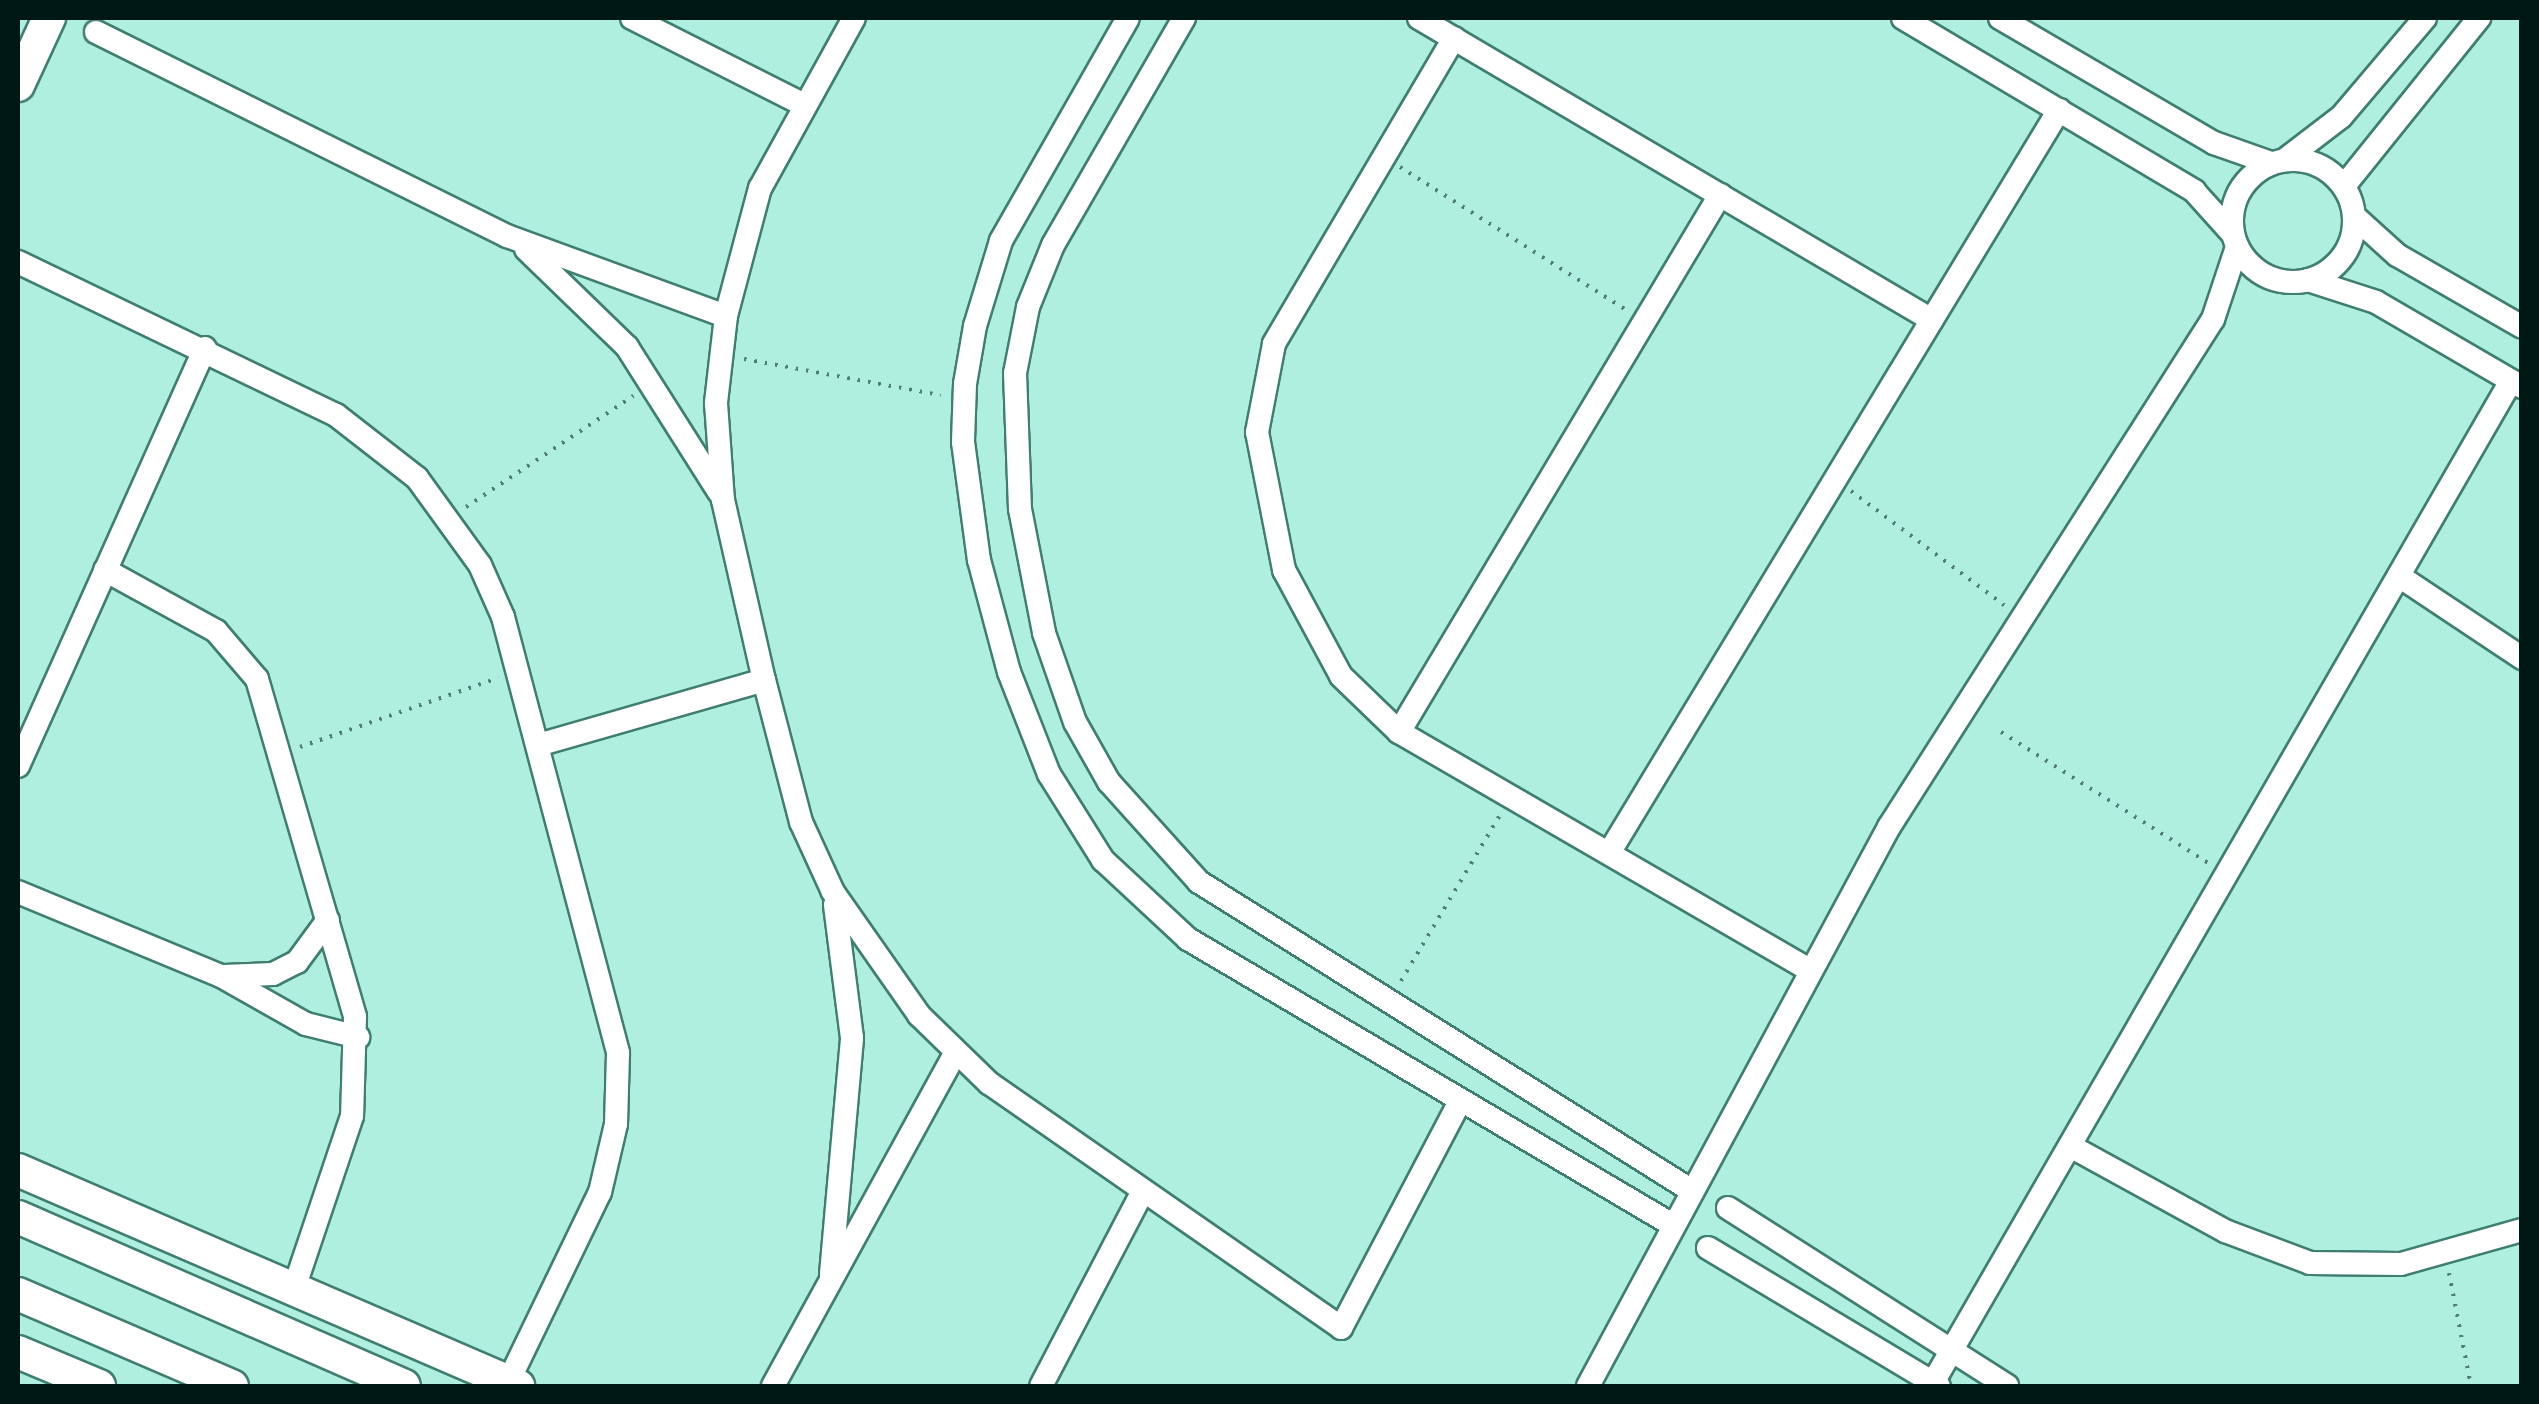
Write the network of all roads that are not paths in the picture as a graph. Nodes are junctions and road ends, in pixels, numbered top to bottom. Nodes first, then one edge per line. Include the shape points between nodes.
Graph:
1 (49, 18) edge
2 (632, 18) edge
3 (854, 18) edge
4 (1128, 18) edge
5 (1184, 18) edge
6 (1419, 18) edge
7 (1903, 18) edge
8 (2000, 18) edge
9 (2426, 18) edge
10 (2479, 18) edge
11 (96, 32) dead end
12 (1454, 38) junction
13 (18, 84) edge
14 (802, 104) junction
15 (2059, 110) junction
16 (2278, 161) junction
17 (2344, 186) junction
18 (1720, 195) junction
19 (2355, 218) junction
20 (507, 236) junction
21 (2235, 240) junction
22 (18, 262) edge
23 (2308, 280) junction
24 (726, 316) junction
25 (1932, 320) junction
26 (2522, 327) edge
27 (205, 348) junction
28 (2516, 384) edge
29 (723, 500) junction
30 (105, 570) junction
31 (2398, 576) junction
32 (2522, 658) edge
33 (764, 680) junction
34 (1399, 732) junction
35 (538, 744) junction
36 (18, 766) edge
37 (1609, 853) junction
38 (18, 892) edge
39 (832, 892) junction
40 (328, 920) junction
41 (1808, 969) junction
42 (221, 976) junction
43 (358, 1037) junction
44 (955, 1053) junction
45 (1460, 1101) junction
46 (2070, 1146) junction
47 (18, 1170) edge
48 (1689, 1189) junction
49 (1142, 1193) junction
50 (1728, 1208) dead end
51 (18, 1217) edge
52 (1671, 1224) junction
53 (2522, 1230) edge
54 (1708, 1248) dead end
55 (831, 1274) junction
56 (295, 1285) junction
57 (18, 1294) edge
58 (18, 1352) edge
59 (1951, 1352) junction
60 (513, 1384) edge
61 (1934, 1385) edge
62 (99, 1386) edge
63 (232, 1386) edge
64 (404, 1386) edge
65 (773, 1386) edge
66 (1041, 1386) edge
67 (1588, 1386) edge
68 (2007, 1386) edge

1 - 13 street
2 - 14 street
3 - 14 street
4 - 45 street via 1001,241 974,326 965,399 968,500 991,613 1072,819 1143,902 1188,939
5 - 48 street via 1085,186 1028,307 1014,373 1014,442 1044,634 1075,722 1109,782 1200,882
6 - 12 street
7 - 15 street
8 - 16 street via 2214,144
9 - 16 street via 2350,109
10 - 17 street
11 - 20 street
12 - 18 street
12 - 34 street via 1274,344 1257,432 1280,551 1299,607 1341,676
14 - 24 street via 760,188
15 - 21 street via 2194,192
15 - 25 street
16 - 17 street via 2319,164
16 - 21 street via 2235,199
17 - 19 street
18 - 25 street
18 - 34 street
19 - 23 street via 2337,264
19 - 26 street via 2397,255
20 - 24 street
20 - 29 street via 600,315 654,382
21 - 23 street via 2260,273
21 - 41 street via 2212,319 2018,616
22 - 27 street
23 - 28 street via 2376,302
24 - 29 street via 720,355
25 - 37 street
27 - 30 street
27 - 35 street via 379,444 450,517 480,565
28 - 31 street
29 - 33 street
30 - 36 street
30 - 40 street via 232,644 257,679
31 - 32 street
31 - 46 street
33 - 35 street
33 - 39 street via 801,822
34 - 37 street
35 - 60 street via 614,1018 618,1088 600,1192
37 - 41 street
38 - 42 street
39 - 44 street via 887,976
39 - 55 street via 852,1038
40 - 42 street via 316,943 285,968 247,979
40 - 43 street
41 - 48 street
42 - 43 street via 306,1024
43 - 56 street via 352,1116
44 - 49 street via 1024,1111
44 - 55 street
45 - 49 street via 1342,1328
45 - 52 street
46 - 53 street via 2266,1251 2355,1268 2445,1253
46 - 59 street
47 - 56 street
48 - 52 street
49 - 66 street
50 - 59 street
51 - 64 street
52 - 67 street
54 - 61 street
55 - 65 street
56 - 60 street
57 - 63 street
58 - 62 street
59 - 61 street
59 - 68 street

